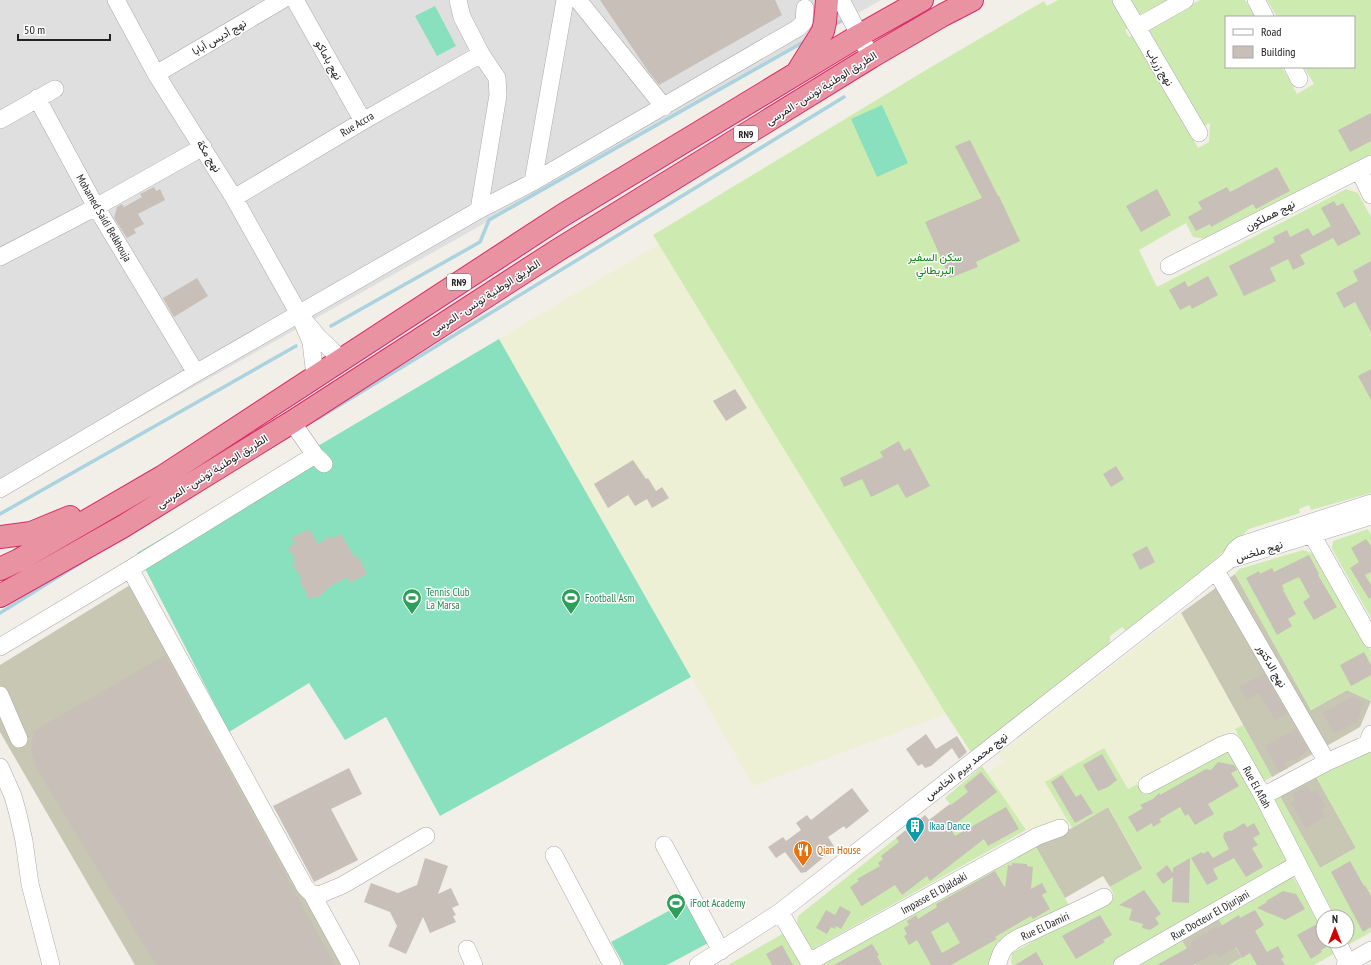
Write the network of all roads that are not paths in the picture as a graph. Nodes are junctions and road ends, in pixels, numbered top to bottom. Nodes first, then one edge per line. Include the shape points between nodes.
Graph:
1 (116, 0) edge
2 (282, 0) edge
3 (295, 0) edge
4 (458, 0) edge
5 (565, 0) edge
6 (578, 0) edge
7 (827, 0) edge
8 (841, 0) edge
9 (853, 0) edge
10 (914, 0) edge
11 (922, 0) edge
12 (972, 0) edge
13 (1121, 0) edge
14 (1185, 0) edge
15 (1256, 0) edge
16 (805, 8) dead end
17 (1264, 16) edge
18 (1137, 27) junction
19 (865, 32) junction
20 (481, 54) junction
21 (876, 54) junction
22 (156, 74) junction
23 (796, 74) junction
24 (55, 89) dead end
25 (37, 98) junction
26 (664, 107) junction
27 (0, 120) edge
28 (363, 121) junction
29 (1199, 133) dead end
30 (203, 147) junction
31 (1365, 167) edge
32 (533, 182) junction
33 (1371, 195) edge
34 (234, 198) junction
35 (96, 207) junction
36 (479, 210) junction
37 (0, 257) edge
38 (1169, 266) dead end
39 (299, 314) junction
40 (341, 359) junction
41 (196, 373) junction
42 (315, 376) junction
43 (292, 422) junction
44 (162, 476) junction
45 (0, 490) edge
46 (1371, 503) edge
47 (1371, 516) edge
48 (1309, 530) junction
49 (0, 537) edge
50 (1222, 565) junction
51 (0, 569) edge
52 (130, 569) junction
53 (0, 596) edge
54 (1371, 638) edge
55 (0, 647) edge
56 (0, 695) edge
57 (19, 739) dead end
58 (1370, 741) edge
59 (1327, 762) junction
60 (0, 767) edge
61 (1147, 786) dead end
62 (1263, 796) junction
63 (1060, 828) dead end
64 (426, 836) dead end
65 (664, 845) dead end
66 (554, 855) dead end
67 (1298, 864) junction
68 (312, 894) junction
69 (1104, 897) dead end
70 (1321, 909) edge
71 (780, 912) junction
72 (467, 949) dead end
73 (1341, 949) edge
74 (1371, 950) edge
75 (721, 951) junction
76 (810, 964) edge
77 (1126, 964) edge
78 (1348, 964) edge
79 (51, 965) edge
80 (351, 965) edge
81 (474, 965) edge
82 (612, 965) edge
83 (698, 965) edge
84 (997, 965) edge

1 - 22 street, نهج مكة
2 - 22 street, نهج أديس أبابا
3 - 28 street, نهج باماكو
4 - 20 street via 462,17
5 - 32 street
6 - 26 street
7 - 23 highway via 823,31
8 - 19 street
9 - 19 street
10 - 11 highway
11 - 19 highway, الطريق الوطنية تونس - المرسى / RN9
12 - 21 highway, الطريق الوطنية تونس - المرسى / RN9
13 - 18 street, نهج زرياب
14 - 18 street
15 - 17 street
16 - 26 street via 804,22 798,28
18 - 29 street, نهج زرياب
19 - 21 street
19 - 23 highway, الطريق الوطنية تونس - المرسى / RN9
20 - 28 street, Rue Accra
20 - 36 street via 497,78 498,95
21 - 43 highway, الطريق الوطنية تونس - المرسى / RN9 via 558,250
22 - 30 street, نهج مكة
23 - 40 highway, الطريق الوطنية تونس - المرسى / RN9 via 563,215
24 - 25 street
25 - 27 street
25 - 35 street, Mohamed Saidi Belkhouja
26 - 32 street
28 - 34 street, Rue Accra
30 - 34 street, نهج مكة
30 - 35 street
31 - 33 street
31 - 38 street, نهج هملكون
32 - 36 street
34 - 39 street, نهج مكة
35 - 37 street
35 - 41 street, Mohamed Saidi Belkhouja
36 - 39 street
39 - 40 street
39 - 41 street
39 - 42 street via 311,342
40 - 42 highway, الطريق الوطنية تونس - المرسى / RN9
41 - 45 street
42 - 44 highway, الطريق الوطنية تونس - المرسى / RN9
43 - 52 street via 320,459
43 - 53 highway, الطريق الوطنية تونس - المرسى / RN9 via 122,527
44 - 49 highway via 31,533
44 - 51 highway, الطريق الوطنية تونس - المرسى / RN9
46 - 48 street, نهج ملخس
47 - 48 street, نهج ملخس
48 - 50 street, نهج ملخس via 1250,541 1235,550
48 - 54 street
50 - 59 street, نهج الدكتور
50 - 71 street, نهج محمد بيرم الخامس
52 - 55 street
52 - 68 street via 305,887
56 - 57 street
58 - 59 street
59 - 62 street
60 - 79 street via 18,814 30,884
61 - 62 street, Rue El Aflah via 1231,742
62 - 67 street, Rue El Aflah
63 - 76 street, Impasse El Djaldaki via 1038,836
64 - 68 street via 343,885 319,895
65 - 75 street
66 - 82 street
67 - 70 street, Rue El Aflah
67 - 77 street, Rue Docteur El Djurjani
68 - 80 street
69 - 84 street, Rue El Damiri via 1016,939 1003,950
71 - 75 street, نهج محمد بيرم الخامس
71 - 76 street
72 - 81 street
73 - 78 street
74 - 78 street
75 - 83 street, نهج محمد بيرم الخامس

